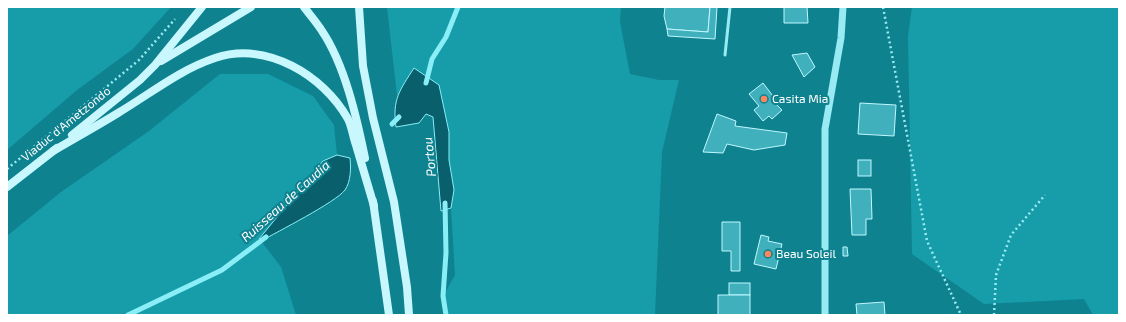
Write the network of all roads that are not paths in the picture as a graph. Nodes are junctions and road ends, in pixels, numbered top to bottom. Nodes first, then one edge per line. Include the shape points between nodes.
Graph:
1 (202, 7) edge
2 (251, 7) edge
3 (304, 7) edge
4 (359, 7) edge
5 (730, 7) edge
6 (843, 7) edge
7 (725, 55) dead end
8 (155, 65) junction
9 (53, 151) junction
10 (9, 185) edge
11 (374, 206) junction
12 (389, 315) edge
13 (409, 315) edge
14 (825, 315) edge

1 - 8 main road
2 - 8 main road
3 - 11 main road via 331,47 344,82 357,120
4 - 13 main road via 363,66 394,202
5 - 7 lane
6 - 14 street via 841,38 825,129
8 - 9 main road, Viaduc d'Ametzondo
9 - 10 main road, Viaduc d'Ametzondo
9 - 11 main road via 119,113 171,78 216,58 258,55 280,60 302,71 319,83 336,102 348,120
11 - 12 main road

